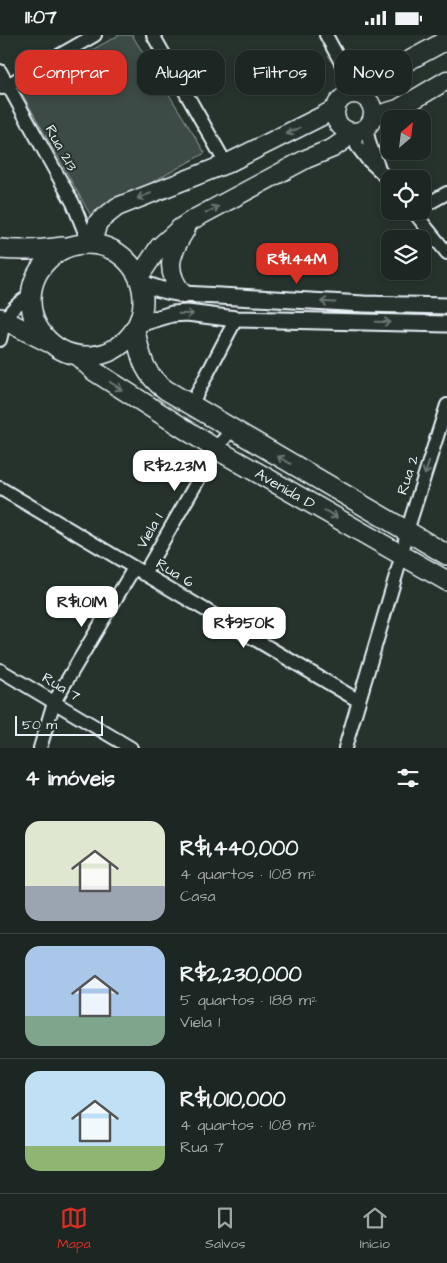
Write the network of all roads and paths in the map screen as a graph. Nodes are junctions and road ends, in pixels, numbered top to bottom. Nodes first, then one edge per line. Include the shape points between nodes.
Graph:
1 (95, 35) edge
2 (153, 35) edge
3 (326, 35) edge
4 (447, 40) edge
5 (335, 52) edge
6 (412, 59) edge
7 (0, 71) edge
8 (447, 81) edge
9 (4, 87) edge
10 (347, 95) edge
11 (359, 95) edge
12 (336, 108) junction
13 (360, 127) junction
14 (226, 164) junction
15 (381, 172) edge
16 (447, 193) edge
17 (431, 202) edge
18 (192, 220) junction
19 (421, 220) edge
20 (90, 243) junction
21 (67, 247) junction
22 (0, 249) edge
23 (447, 253) edge
24 (140, 280) junction
25 (183, 294) junction
26 (30, 295) junction
27 (364, 304) junction
28 (447, 307) edge
29 (236, 319) junction
30 (2, 320) edge
31 (362, 321) junction
32 (447, 323) edge
33 (137, 327) junction
34 (0, 341) edge
35 (52, 344) junction
36 (78, 356) junction
37 (155, 382) junction
38 (142, 403) junction
39 (191, 405) junction
40 (447, 405) edge
41 (232, 429) junction
42 (216, 449) junction
43 (0, 488) edge
44 (407, 531) junction
45 (402, 555) junction
46 (447, 555) edge
47 (139, 571) junction
48 (447, 581) edge
49 (0, 670) edge
50 (359, 701) junction
51 (54, 702) junction
52 (40, 748) edge
53 (132, 748) edge
54 (345, 748) edge

1 - 9 street
2 - 14 street
3 - 5 street
4 - 6 main road
7 - 9 street, Rua 213
8 - 13 main road
9 - 20 street, Rua 213 via 73,203
10 - 12 main road
11 - 13 main road via 371,102 373,109
12 - 13 main road via 335,115 343,128
12 -> 14 main road
13 - 15 street via 357,146
18 -> 13 main road via 333,148
14 -> 20 main road via 117,207 98,222
16 - 17 street
18 - 24 main road via 159,247
18 - 25 main road via 172,256 173,274
19 - 23 street
20 - 21 main road
20 - 24 main road via 111,249 128,261
21 - 22 main road
21 - 26 main road via 56,252 38,271
24 - 25 street via 150,287
24 - 33 main road via 144,296
27 -> 25 street
26 - 30 street
26 - 35 main road via 35,322
27 - 28 street
27 - 31 street
29 - 31 street
33 -> 29 street via 172,314
29 - 39 street
30 - 34 street
30 - 35 main road
31 -> 32 street
33 - 36 main road via 126,341 104,354
33 - 37 main road, Avenida D via 142,361
35 - 36 main road
36 -> 38 main road, Avenida D via 94,371
37 - 38 main road
37 - 39 main road, Avenida D
38 - 42 main road, Avenida D
39 - 41 main road, Avenida D
40 -> 44 street, Rua 2
41 - 42 street, Viela 1
44 -> 41 main road, Avenida D
42 -> 45 main road, Avenida D
42 - 47 street, Viela 1
43 - 47 street, Rua 6
44 - 45 street, Rua 2
44 - 46 main road, Avenida D
45 - 48 main road, Avenida D
45 - 50 street, Rua 2
47 - 50 street, Rua 6
47 - 51 street, Viela 1
49 - 51 street, Rua 7
50 - 54 street, Rua 2
51 - 52 street, Viela 1
51 - 53 street, Rua 7

